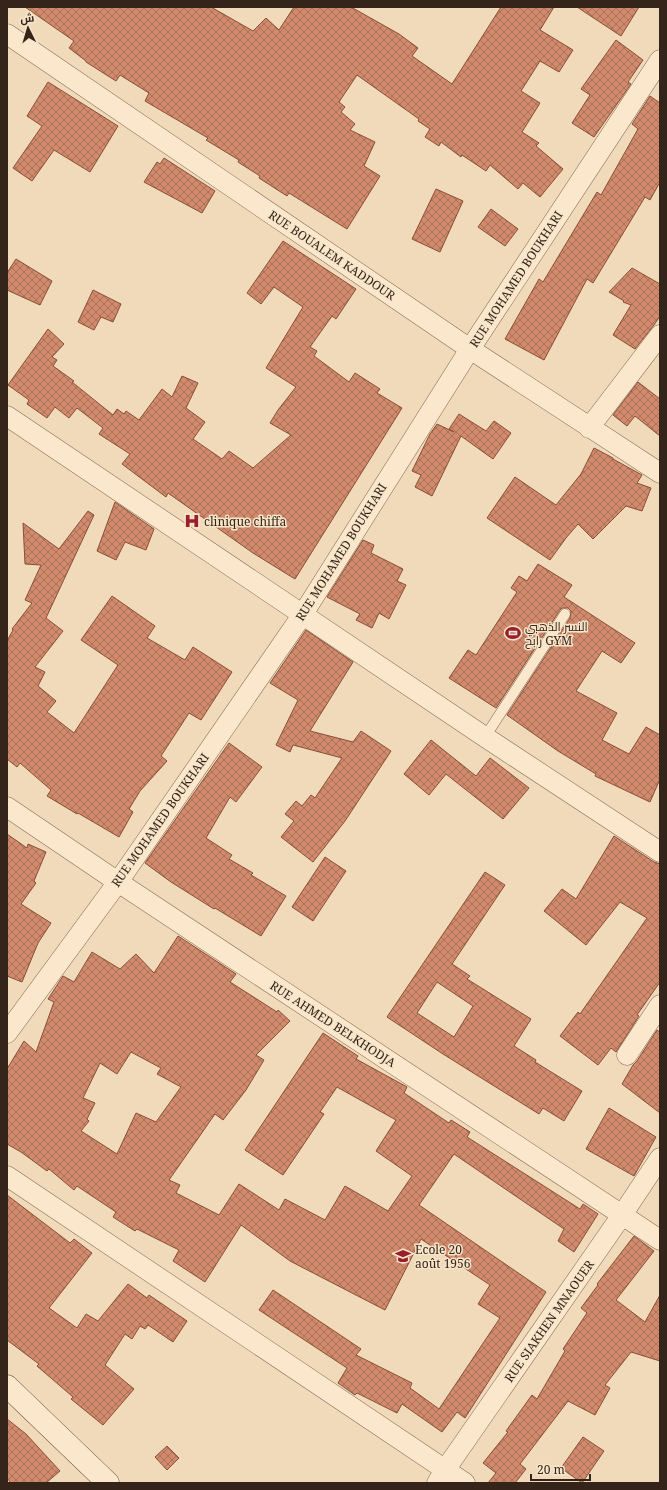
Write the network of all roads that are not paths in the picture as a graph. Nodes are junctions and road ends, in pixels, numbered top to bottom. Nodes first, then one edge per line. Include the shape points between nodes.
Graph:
1 (7, 34) edge
2 (660, 60) edge
3 (660, 334) edge
4 (470, 349) junction
5 (7, 416) edge
6 (589, 428) junction
7 (660, 474) edge
8 (302, 614) junction
9 (565, 614) dead end
10 (485, 737) junction
11 (7, 807) edge
12 (660, 852) edge
13 (118, 882) junction
14 (660, 1005) edge
15 (7, 1033) edge
16 (627, 1055) dead end
17 (660, 1158) edge
18 (7, 1176) edge
19 (622, 1215) junction
20 (660, 1240) edge
21 (7, 1386) edge
22 (441, 1476) edge
23 (108, 1483) edge
24 (465, 1483) edge

1 - 4 street, RUE BOUALEM KADDOUR
2 - 4 street, RUE MOHAMED BOUKHARI
3 - 6 street
4 - 6 street, RUE BOUALEM KADDOUR
4 - 8 street, RUE MOHAMED BOUKHARI
5 - 8 street
6 - 7 street, RUE BOUALEM KADDOUR
8 - 10 street
8 - 13 street, RUE MOHAMED BOUKHARI
9 - 10 lane
10 - 12 street
11 - 13 street, RUE AHMED BELKHODJA
13 - 15 street, RUE MOHAMED BOUKHARI
13 - 19 street, RUE AHMED BELKHODJA
14 - 16 street
17 - 19 street, RUE SIAKHEN MNAOUER
18 - 22 street
19 - 20 street, RUE AHMED BELKHODJA
19 - 22 street, RUE SIAKHEN MNAOUER
21 - 23 main road
22 - 24 street

